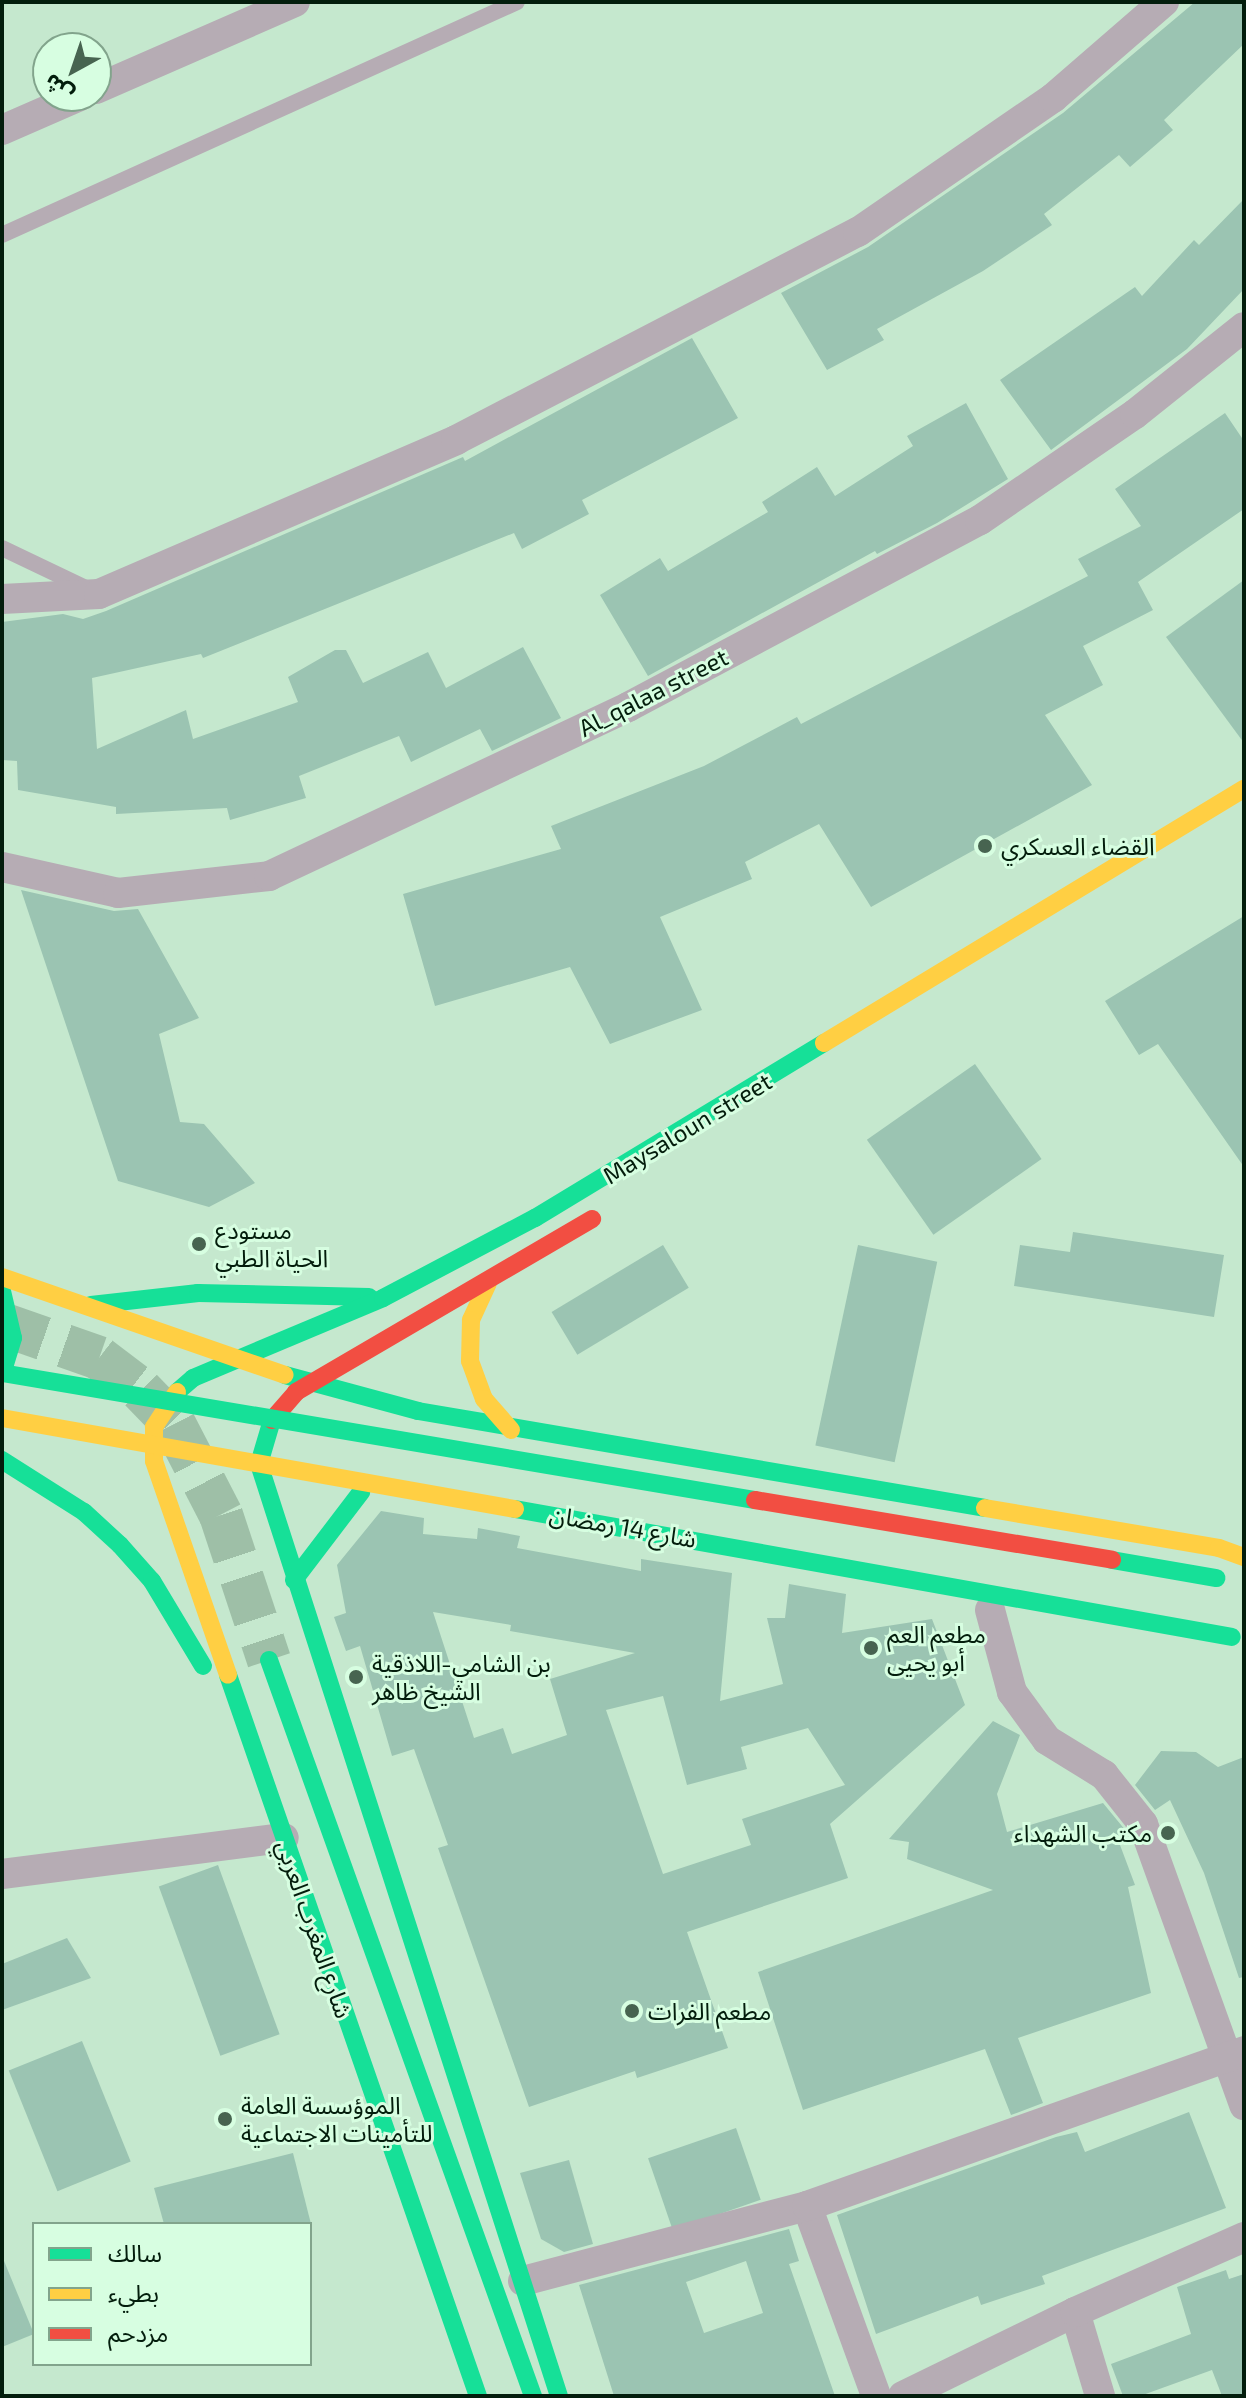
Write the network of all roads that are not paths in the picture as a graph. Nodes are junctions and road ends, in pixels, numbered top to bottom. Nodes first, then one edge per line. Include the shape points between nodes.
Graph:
1 (295, 2) edge
2 (517, 2) edge
3 (1164, 2) edge
4 (112, 82) edge
5 (43, 112) edge
6 (2, 130) edge
7 (2, 235) edge
8 (1244, 327) edge
9 (2, 548) edge
10 (99, 594) junction
11 (2, 599) edge
12 (1244, 789) edge
13 (2, 867) edge
14 (608, 1209) dead end
15 (2, 1277) edge
16 (488, 1283) junction
17 (2, 1291) edge
18 (383, 1298) junction
19 (87, 1305) junction
20 (235, 1361) junction
21 (2, 1373) edge
22 (315, 1382) junction
23 (2, 1418) edge
24 (511, 1430) junction
25 (2, 1434) edge
26 (2, 1460) edge
27 (154, 1461) junction
28 (262, 1485) junction
29 (361, 1492) junction
30 (1244, 1557) edge
31 (1223, 1579) dead end
32 (294, 1580) junction
33 (990, 1610) junction
34 (1240, 1641) edge
35 (1144, 1642) dead end
36 (1206, 1655) dead end
37 (269, 1660) tunnel mouth
38 (264, 1783) junction
39 (284, 1838) junction
40 (2, 1874) edge
41 (1236, 2056) edge
42 (1244, 2105) edge
43 (807, 2206) junction
44 (1244, 2237) edge
45 (523, 2281) junction
46 (1075, 2312) junction
47 (478, 2396) edge
48 (533, 2396) edge
49 (559, 2396) edge
50 (876, 2396) edge
51 (903, 2396) edge
52 (1100, 2396) edge

1 - 4 street
2 - 7 lane
3 - 10 street via 1053,98 858,232 456,440
5 - 6 street
8 - 13 street, Al_qalaa street via 1135,414 980,520 628,707 269,876 118,893
9 - 10 lane
10 - 11 street
12 - 18 main road, Maysaloun street via 615,1171
14 - 16 main road, Maysaloun street
15 - 19 main road
16 - 22 main road, Maysaloun street
16 - 24 main road via 471,1320 470,1361 484,1399
17 - 21 main road via 13,1338
18 - 19 main road via 198,1293
18 - 20 main road, Maysaloun street
19 - 20 main road
20 - 22 main road
20 - 27 main road, Maysaloun street via 193,1378 166,1402 154,1427
21 - 31 main road, شارع 14 رمضان, bridge
22 - 24 main road
22 - 28 main road, Maysaloun street via 288,1399 269,1424 259,1464
23 - 34 main road, شارع 14 رمضان, bridge
24 - 30 main road via 1203,1545
25 - 27 main road
26 - 38 main road via 84,1512 152,1581 180,1622
27 - 28 main road
27 - 38 main road, شارع المغرب العربي
28 - 29 main road
28 - 32 main road
29 - 32 main road
29 - 33 main road
32 - 45 main road
33 - 35 main road
33 - 41 street via 1012,1692 1047,1740 1104,1775 1143,1824
34 - 36 main road
37 - 48 main road
38 - 39 main road, شارع المغرب العربي
39 - 40 street
39 - 47 main road, شارع المغرب العربي
41 - 42 street
41 - 43 street
43 - 45 street
43 - 50 street
44 - 46 street
45 - 49 main road
46 - 51 street
46 - 52 street

